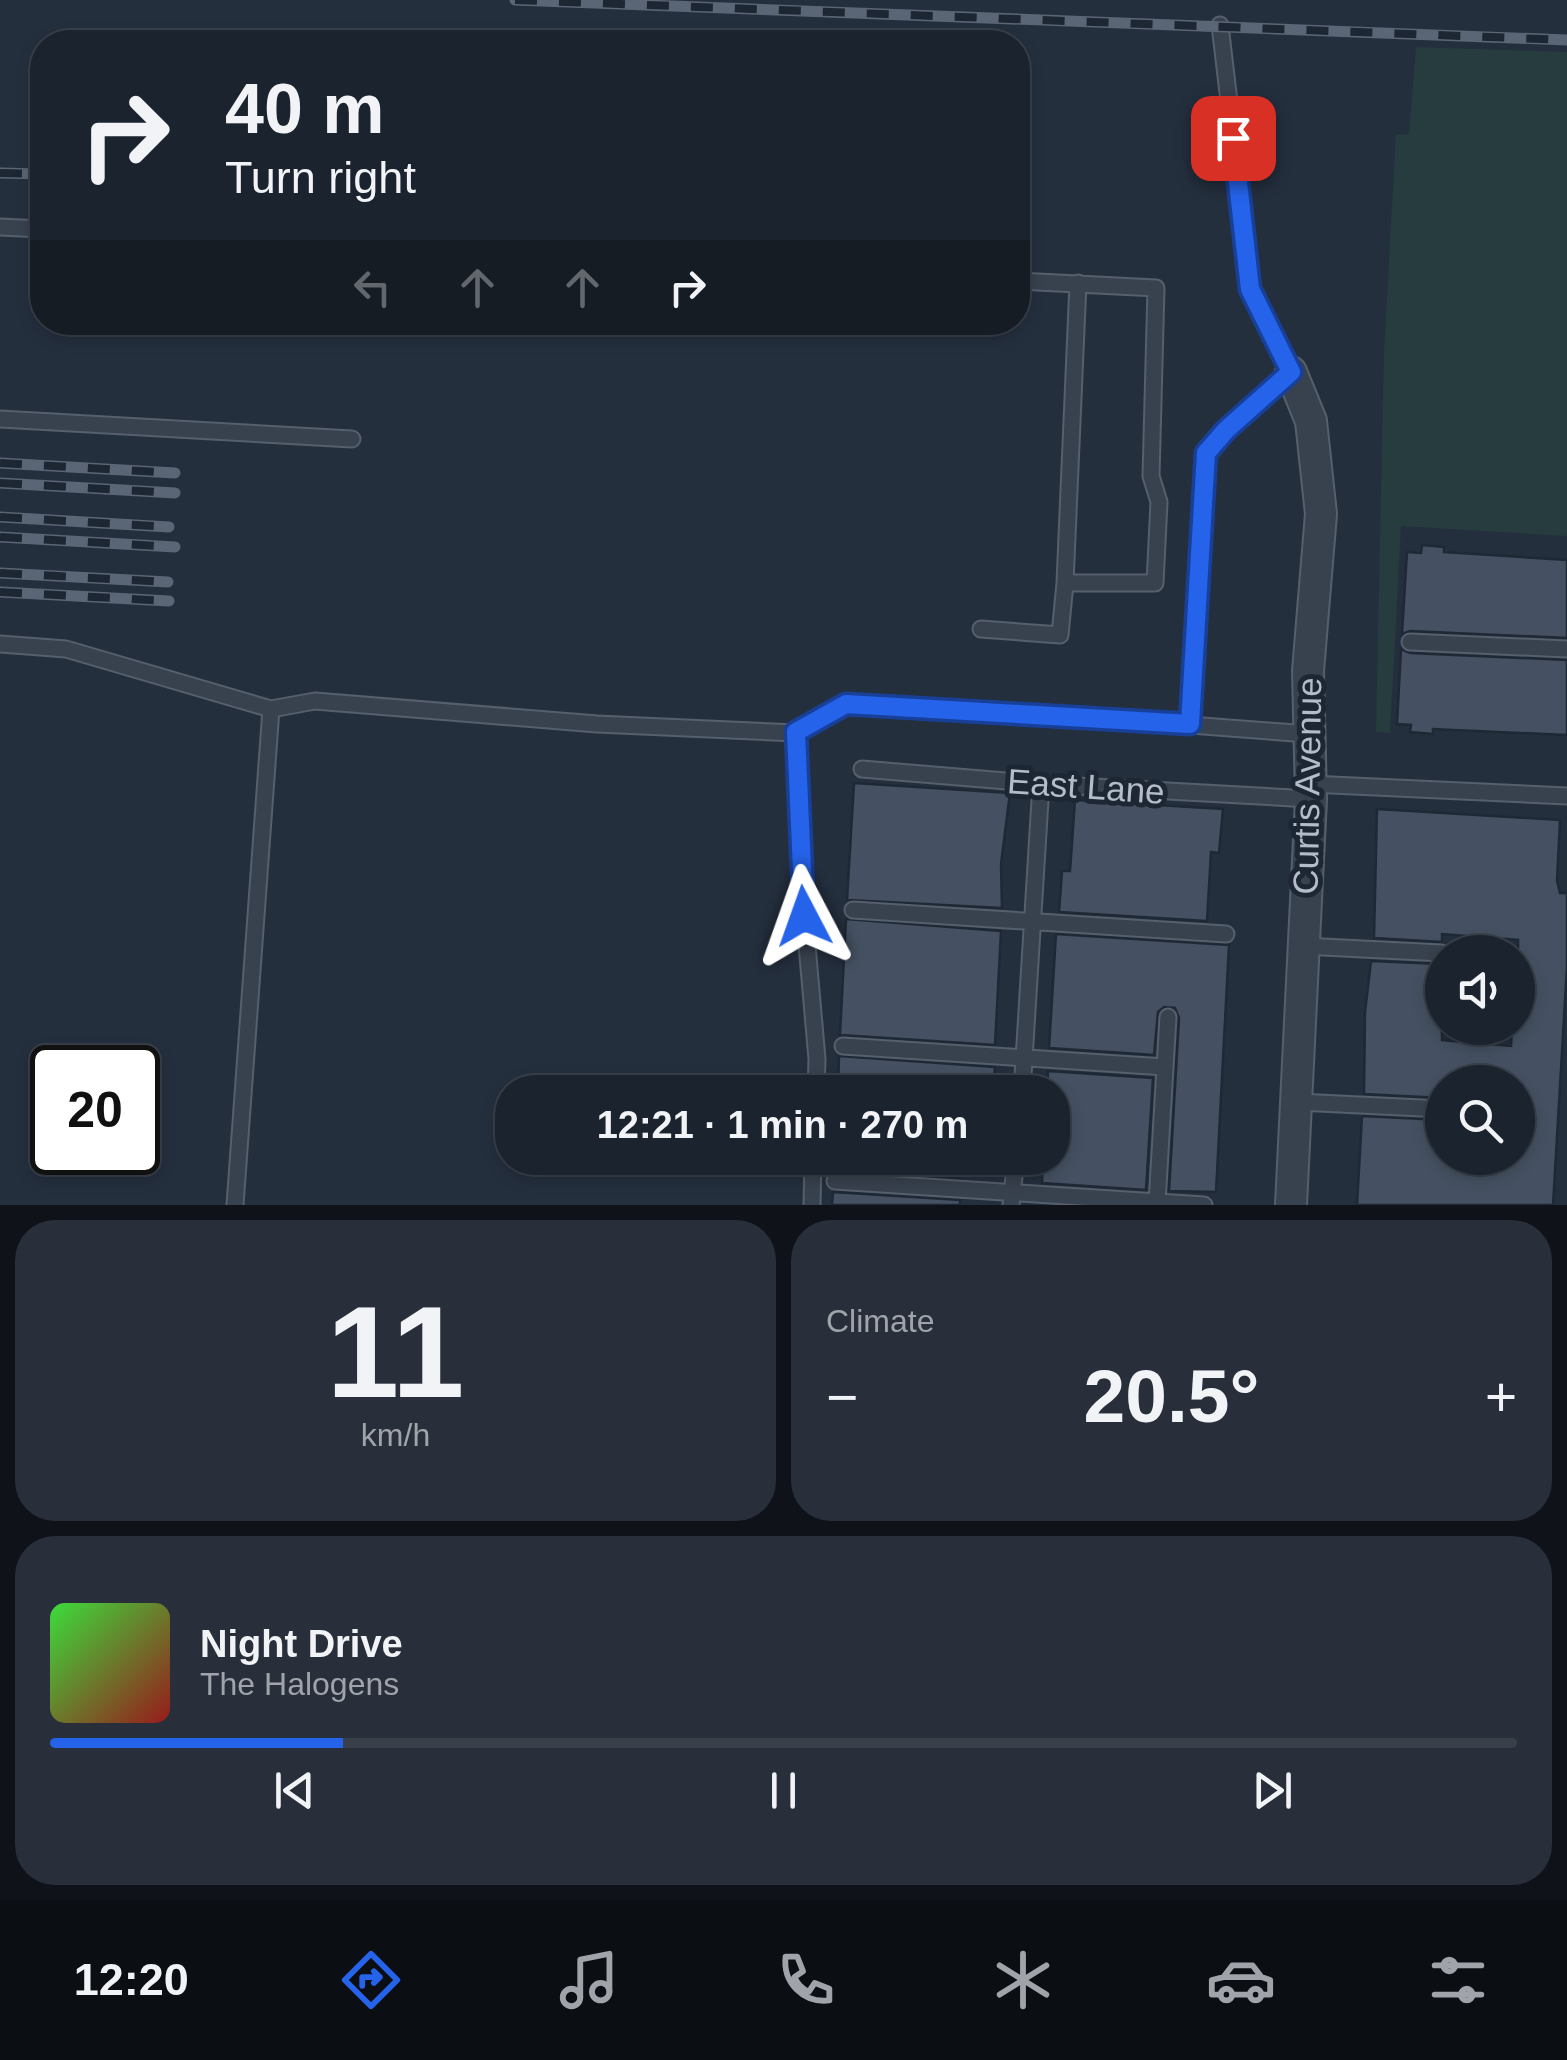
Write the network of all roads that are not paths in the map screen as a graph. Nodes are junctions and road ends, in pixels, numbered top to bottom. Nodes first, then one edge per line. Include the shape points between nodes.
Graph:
1 (1220, 25) dead end
2 (0, 226) edge
3 (30, 228) edge
4 (1030, 281) edge
5 (1078, 283) junction
6 (1291, 372) junction
7 (0, 419) edge
8 (352, 440) dead end
9 (1064, 583) junction
10 (981, 629) dead end
11 (1410, 642) dead end
12 (0, 644) edge
13 (1567, 649) edge
14 (271, 710) junction
15 (1190, 724) junction
16 (796, 732) junction
17 (1308, 734) junction
18 (862, 769) dead end
19 (1041, 784) junction
20 (1310, 792) junction
21 (1567, 796) edge
22 (853, 910) dead end
23 (1033, 922) junction
24 (1226, 934) dead end
25 (1303, 946) junction
26 (1425, 951) edge
27 (1168, 1017) dead end
28 (843, 1046) dead end
29 (1026, 1058) junction
30 (1165, 1067) junction
31 (817, 1075) edge
32 (1024, 1075) edge
33 (1298, 1102) junction
34 (1425, 1108) edge
35 (813, 1175) edge
36 (835, 1181) dead end
37 (1012, 1198) edge
38 (1157, 1203) edge
39 (235, 1205) edge
40 (812, 1205) edge
41 (1204, 1205) edge
42 (1292, 1205) edge

1 - 6 lane via 1250,289
2 - 3 lane
4 - 5 lane
5 - 9 lane
5 - 9 lane via 1156,288 1151,476 1159,502 1154,583
6 - 15 lane via 1206,453
6 - 17 street, Curtis Avenue via 1310,422 1320,498
7 - 8 lane
9 - 10 lane via 1060,635
11 - 13 lane
12 - 14 lane via 66,649
14 - 16 lane via 315,701
14 - 39 lane
15 - 16 lane via 846,704
15 - 17 lane
16 - 31 lane
17 - 20 street, Curtis Avenue
18 - 19 lane, East Lane
19 - 20 lane, East Lane
19 - 23 lane
20 - 21 lane, East Lane
20 - 25 street, Curtis Avenue
22 - 23 lane
23 - 24 lane
23 - 29 lane
25 - 26 lane
25 - 33 street, Curtis Avenue
27 - 30 lane
28 - 29 lane
29 - 30 lane
29 - 32 lane
30 - 38 lane
33 - 34 lane
33 - 42 street, Curtis Avenue
35 - 40 lane
36 - 37 lane
37 - 38 lane
38 - 41 lane

